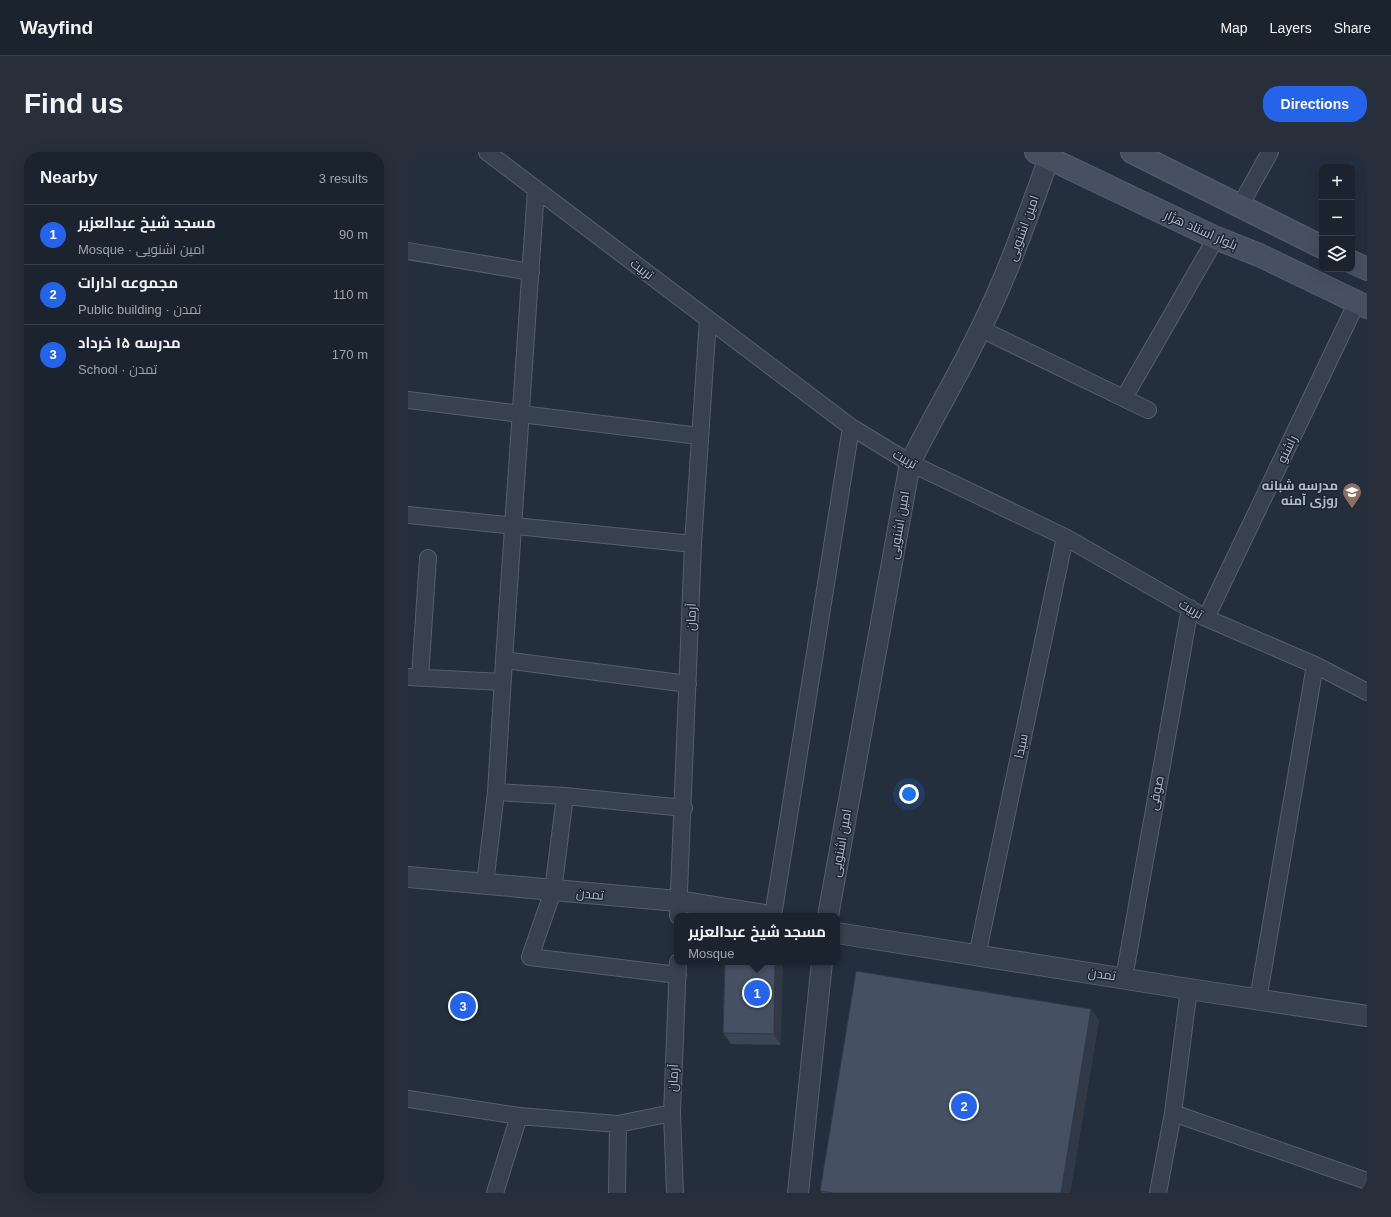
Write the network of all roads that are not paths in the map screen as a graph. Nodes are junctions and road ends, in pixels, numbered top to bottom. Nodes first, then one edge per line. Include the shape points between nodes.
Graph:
1 (487, 152) edge
2 (1132, 152) edge
3 (1270, 152) edge
4 (1046, 154) edge
5 (536, 189) junction
6 (1240, 206) junction
7 (1216, 238) junction
8 (1319, 246) edge
9 (408, 251) edge
10 (1355, 263) edge
11 (1367, 269) edge
12 (531, 272) junction
13 (1362, 305) edge
14 (708, 319) junction
15 (981, 329) junction
16 (1124, 398) junction
17 (408, 400) edge
18 (1148, 410) dead end
19 (521, 414) junction
20 (851, 427) junction
21 (699, 436) junction
22 (910, 463) junction
23 (408, 515) edge
24 (513, 525) junction
25 (1065, 537) junction
26 (693, 544) junction
27 (428, 558) dead end
28 (1190, 608) junction
29 (1206, 618) junction
30 (504, 660) junction
31 (1315, 665) junction
32 (414, 677) edge
33 (502, 682) junction
34 (688, 684) junction
35 (1367, 692) edge
36 (496, 792) junction
37 (565, 796) junction
38 (684, 808) junction
39 (408, 877) edge
40 (485, 884) junction
41 (553, 891) junction
42 (678, 909) edge
43 (732, 913) edge
44 (772, 913) edge
45 (829, 913) edge
46 (840, 933) edge
47 (977, 956) junction
48 (822, 965) edge
49 (678, 969) edge
50 (1124, 978) junction
51 (1189, 989) junction
52 (1258, 1000) junction
53 (1367, 1016) edge
54 (408, 1099) edge
55 (1173, 1112) junction
56 (672, 1113) junction
57 (518, 1116) junction
58 (618, 1124) junction
59 (1367, 1181) edge
60 (495, 1193) edge
61 (617, 1193) edge
62 (675, 1193) edge
63 (798, 1193) edge
64 (1158, 1193) edge

1 - 5 street, تربیت
2 - 6 main road
3 - 6 street
4 - 7 main road, بلوار استاد هژار
4 - 15 street, امین اشنویی via 1007,271
5 - 12 street
5 - 14 street, تربیت
6 - 8 main road
7 - 13 main road, بلوار استاد هژار via 1259,255
7 - 16 street
9 - 12 street
10 - 11 main road
12 - 19 street
13 - 29 street, راشنو
14 - 20 street, تربیت
14 - 21 street, آرمان
15 - 16 street
15 - 22 street, امین اشنویی
16 - 18 street
17 - 19 street
19 - 21 street
19 - 24 street
20 - 22 street, تربیت
20 - 44 street
21 - 26 street, آرمان
22 - 25 street, تربیت
22 - 45 street, امین اشنویی
23 - 24 street
24 - 26 street
24 - 30 street
25 - 28 street, تربیت
25 - 47 street, سیدا
26 - 34 street, آرمان
27 - 32 street
28 - 29 street, تربیت
28 - 50 street, صوفی
29 - 31 street, تربیت
30 - 33 street
30 - 34 street
31 - 35 street, تربیت
31 - 52 street
32 - 33 street
33 - 36 street
34 - 38 street, آرمان
36 - 37 street
36 - 40 street
37 - 38 street
37 - 41 street
38 - 42 street, آرمان
39 - 40 street, تمدن
40 - 41 street, تمدن
41 - 42 street, تمدن
41 - 49 street via 530,958
42 - 43 street, تمدن
46 - 47 street, تمدن
47 - 50 street, تمدن
48 - 63 street
49 - 56 street, آرمان
50 - 51 street, تمدن
51 - 52 street, تمدن
51 - 55 street
52 - 53 street, تمدن
54 - 57 street
55 - 59 street
55 - 64 street
56 - 58 street
56 - 62 street, آرمان
57 - 58 street
57 - 60 street
58 - 61 street

